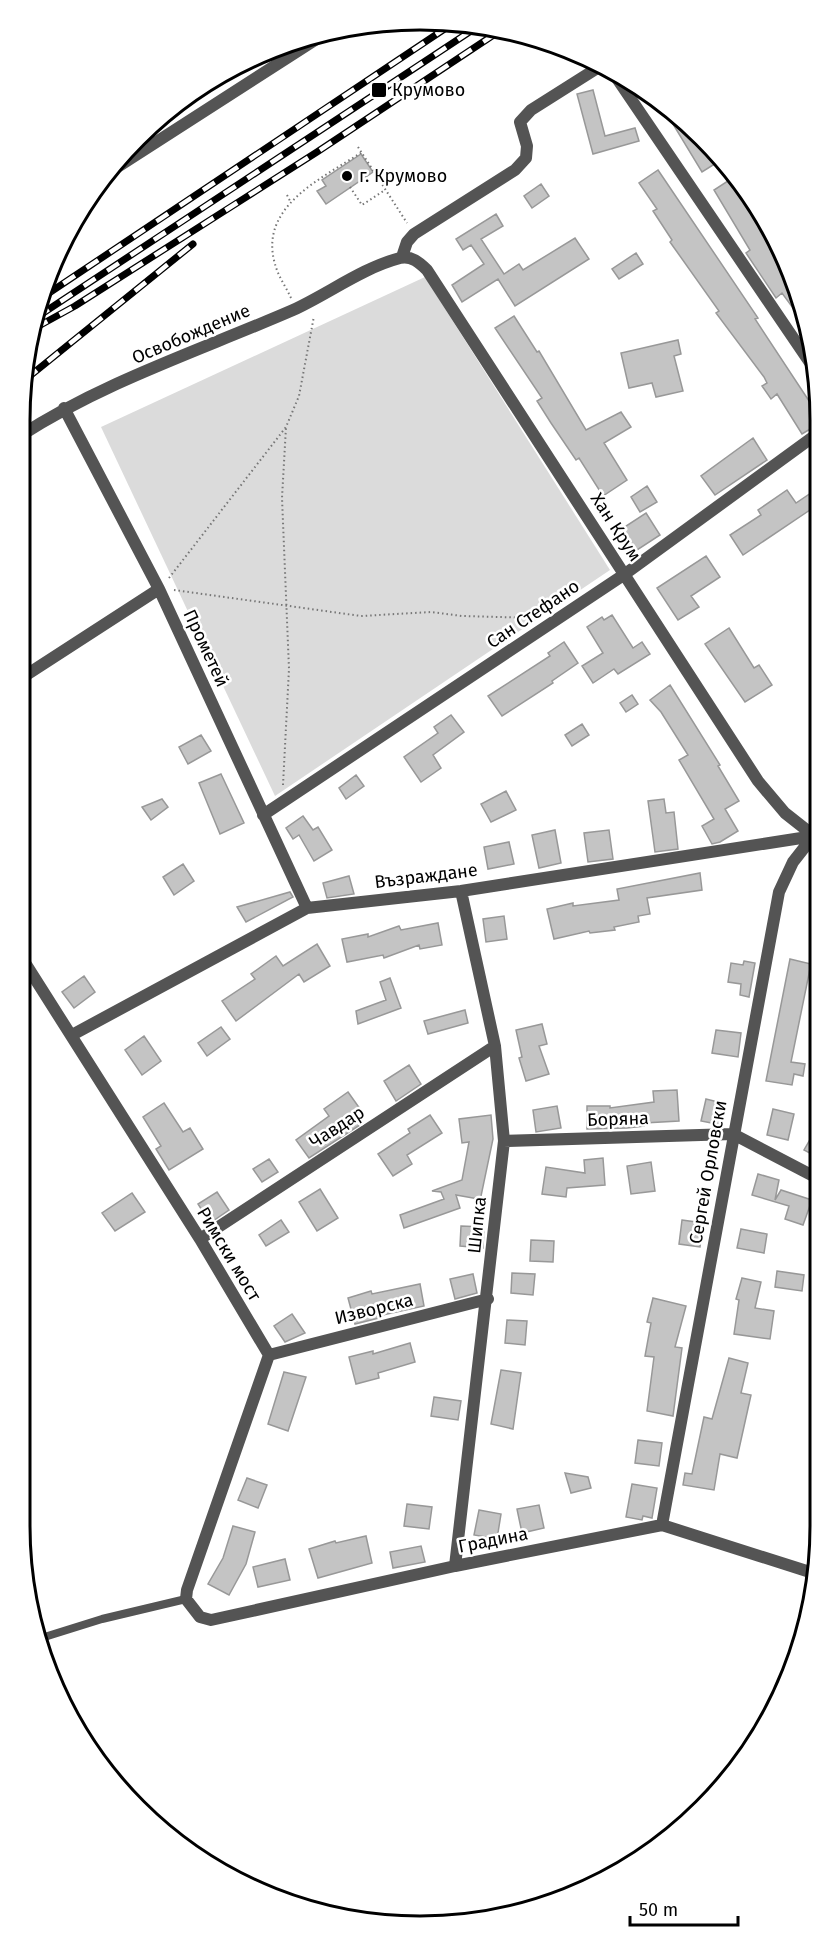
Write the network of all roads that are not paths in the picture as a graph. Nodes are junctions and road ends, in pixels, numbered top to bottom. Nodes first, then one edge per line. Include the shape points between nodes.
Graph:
1 (301, 49) edge
2 (593, 71) edge
3 (624, 88) edge
4 (132, 158) edge
5 (402, 257) junction
6 (805, 355) edge
7 (64, 408) junction
8 (30, 430) edge
9 (810, 439) edge
10 (625, 574) junction
11 (159, 589) junction
12 (30, 673) edge
13 (263, 815) junction
14 (810, 830) edge
15 (810, 836) edge
16 (810, 843) edge
17 (461, 891) junction
18 (307, 908) junction
19 (30, 971) edge
20 (72, 1035) junction
21 (495, 1046) junction
22 (733, 1134) junction
23 (504, 1141) junction
24 (810, 1174) edge
25 (200, 1239) junction
26 (488, 1299) junction
27 (269, 1355) junction
28 (662, 1525) junction
29 (454, 1566) junction
30 (807, 1571) edge
31 (186, 1599) junction
32 (46, 1636) edge

1 - 4 street
2 - 5 street via 531,110 520,122 526,158 515,170 414,234
3 - 6 street
5 - 7 street, Освобождение via 296,309
5 - 10 street, Хан Крум via 416,260 427,270
7 - 8 street, Освобождение
7 - 11 street, Прометей
9 - 10 street, Сан Стефано
10 - 13 street, Сан Стефано
10 - 14 street, Хан Крум via 758,781 784,813
11 - 12 street
11 - 13 street, Прометей
13 - 18 street, Прометей
15 - 17 street, Възраждане
16 - 22 street, Сергей Орловски via 793,862 779,892
17 - 18 street, Възраждане
17 - 21 street, Шипка
18 - 20 street, Възраждане
19 - 20 street, Римски мост
20 - 25 street, Римски мост
21 - 23 street, Шипка
21 - 25 street, Чавдар
22 - 23 street, Боряна
22 - 24 street
22 - 28 street, Сергей Орловски
23 - 26 street, Шипка
25 - 27 street, Римски мост
26 - 27 street, Изворска
26 - 29 street, Шипка
27 - 31 street
28 - 29 street, Градина
28 - 30 street, Градина
29 - 31 street, Градина via 211,1620 200,1617
31 - 32 lane

